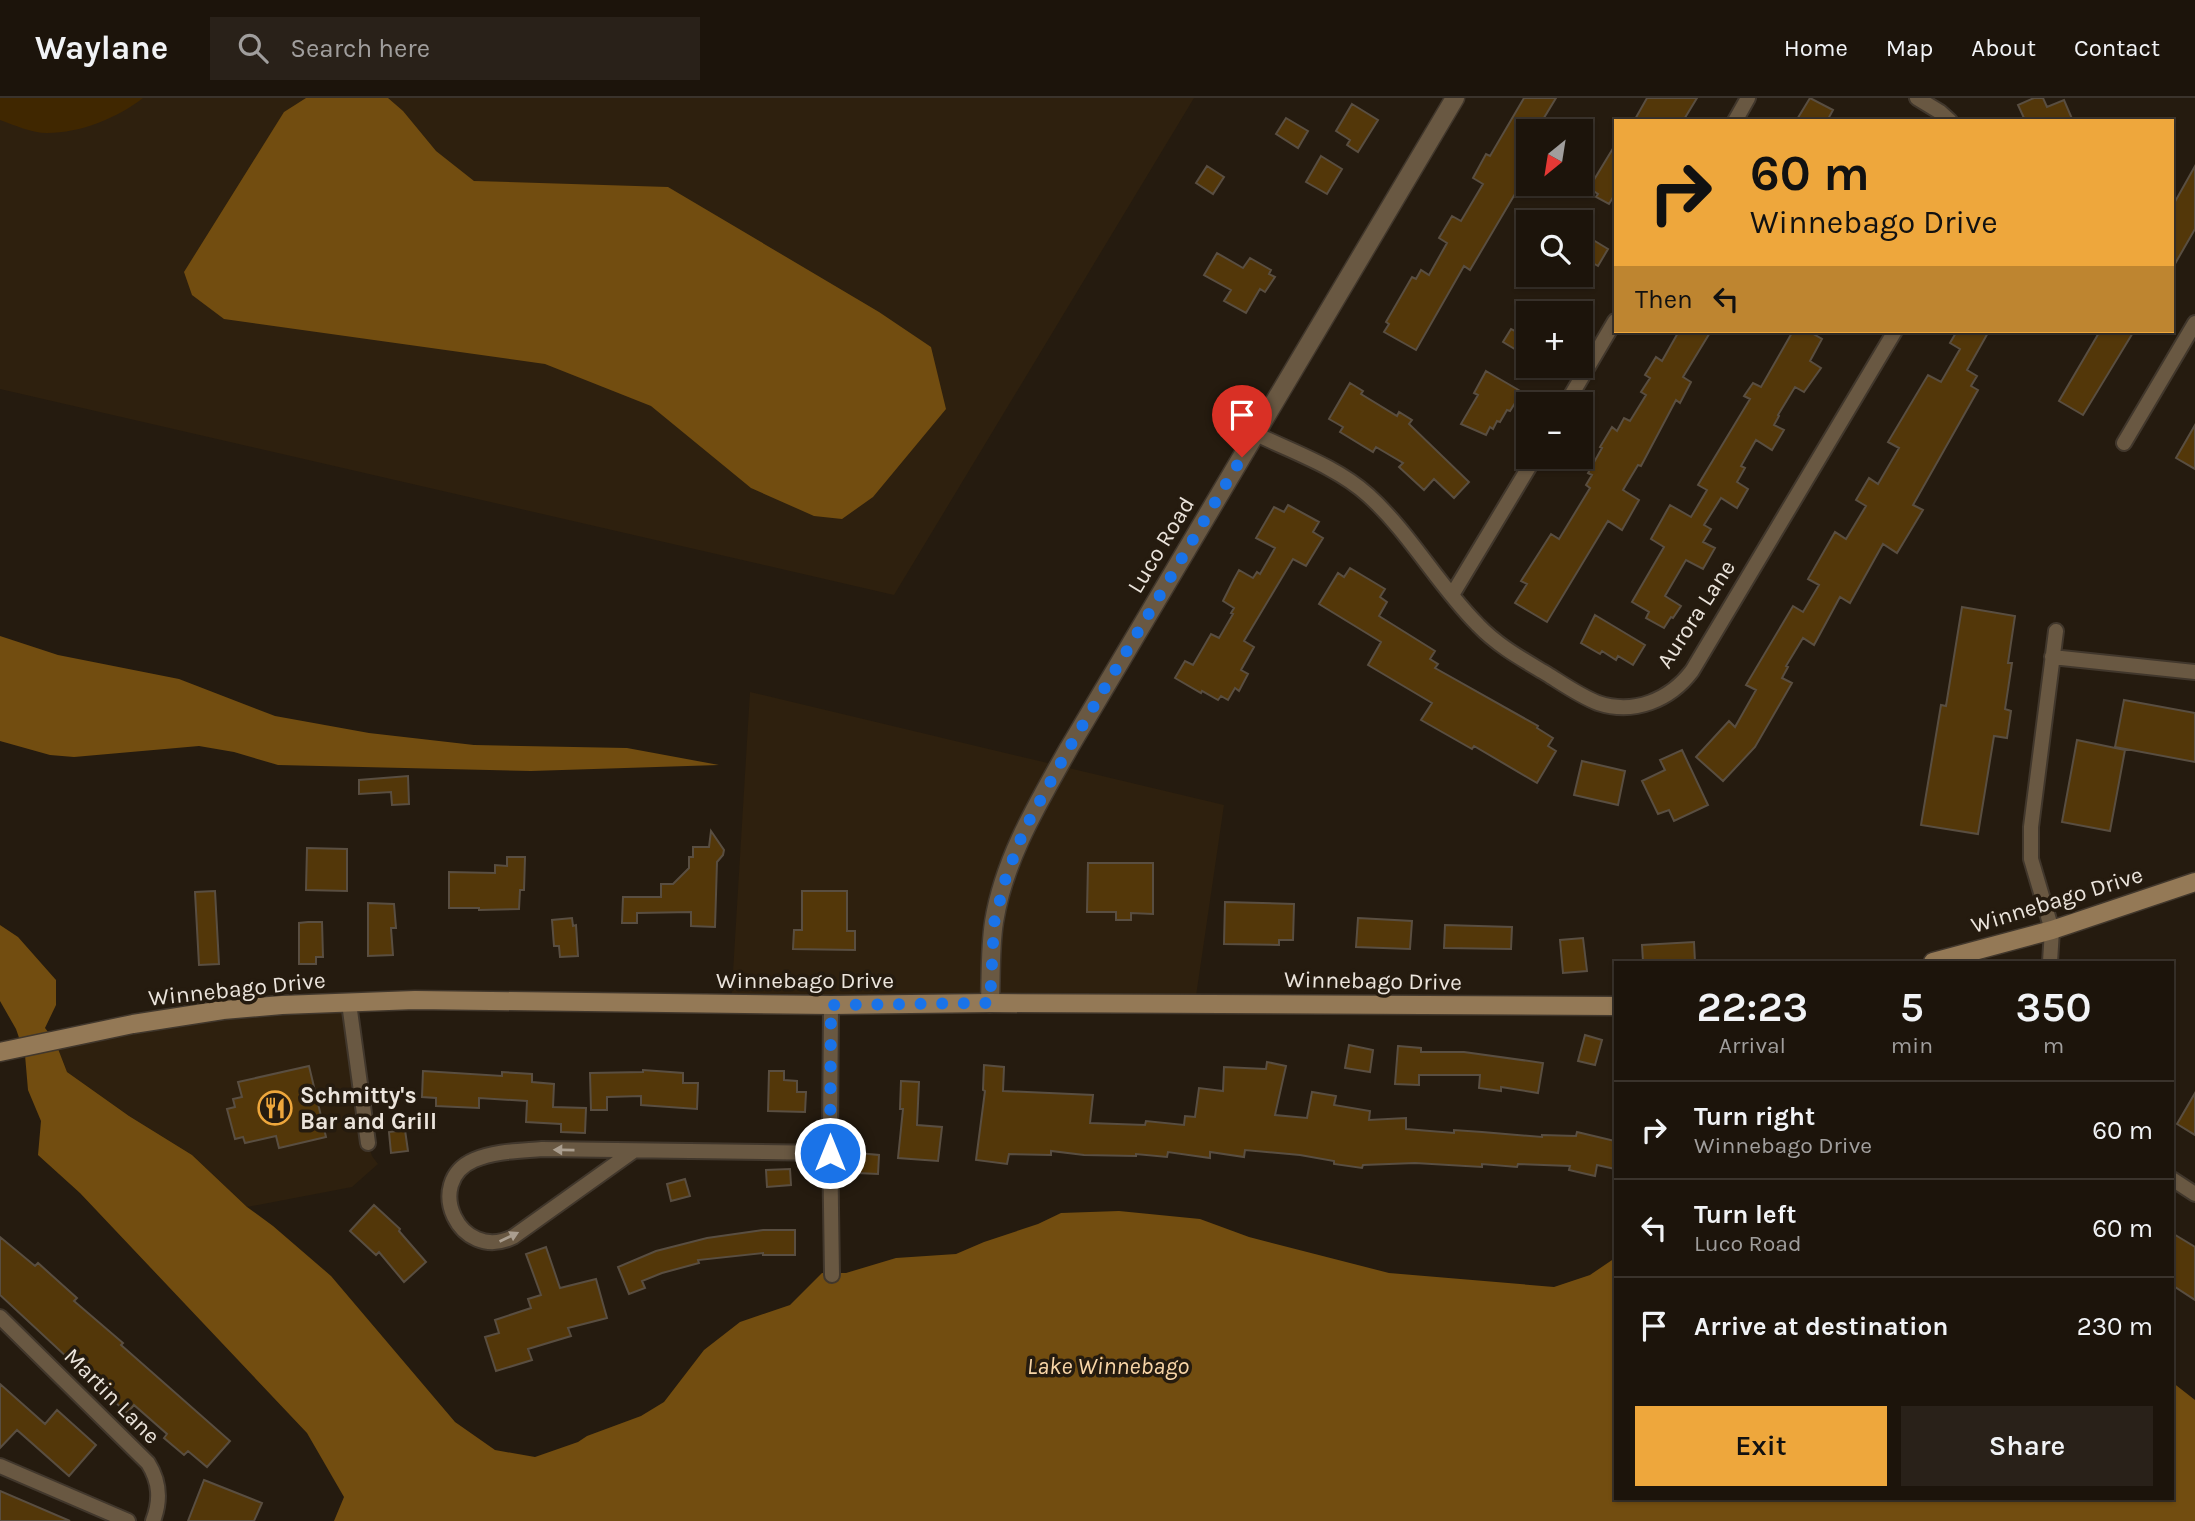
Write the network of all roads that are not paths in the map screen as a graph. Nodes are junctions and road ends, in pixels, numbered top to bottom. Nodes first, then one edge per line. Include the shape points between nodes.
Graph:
1 (1455, 98) edge
2 (1748, 98) edge
3 (1917, 98) edge
4 (1736, 119) edge
5 (1948, 119) edge
6 (1614, 323) edge
7 (2195, 323) edge
8 (1894, 333) edge
9 (1573, 392) edge
10 (1256, 434) junction
11 (2124, 443) dead end
12 (1528, 469) edge
13 (1452, 595) junction
14 (2056, 631) dead end
15 (2052, 657) junction
16 (2195, 673) edge
17 (2195, 883) edge
18 (2052, 930) junction
19 (1937, 961) edge
20 (2050, 961) edge
21 (349, 1003) junction
22 (990, 1003) junction
23 (831, 1005) junction
24 (1614, 1006) edge
25 (0, 1052) edge
26 (368, 1143) dead end
27 (632, 1152) junction
28 (830, 1153) junction
29 (2174, 1180) edge
30 (2195, 1194) edge
31 (832, 1275) dead end
32 (0, 1318) edge
33 (0, 1466) edge
34 (128, 1521) edge
35 (153, 1521) edge

1 - 10 street, Luco Road
2 - 4 street
3 - 5 street
6 - 9 street
7 - 11 street
8 - 13 street, Aurora Lane via 1694,667 1664,696 1632,707 1590,699 1499,645
10 - 13 street, Aurora Lane via 1361,489
10 - 22 street, Luco Road via 1024,830 994,923
12 - 13 street
14 - 15 street
15 - 16 street
15 - 18 street via 2031,859
17 - 18 main road, Winnebago Drive
18 - 19 main road, Winnebago Drive
18 - 20 street
21 - 23 main road, Winnebago Drive
21 - 25 main road, Winnebago Drive via 223,1010
21 - 26 street
22 - 23 main road, Winnebago Drive
22 - 24 main road, Winnebago Drive
23 - 28 street
27 -> 27 street via 532,1150 500,1152 471,1161 454,1176 448,1191 453,1217 471,1238 504,1241
27 - 28 street
28 - 31 street
29 - 30 street
32 - 35 street, Martin Lane via 148,1463 158,1489
33 - 34 street

